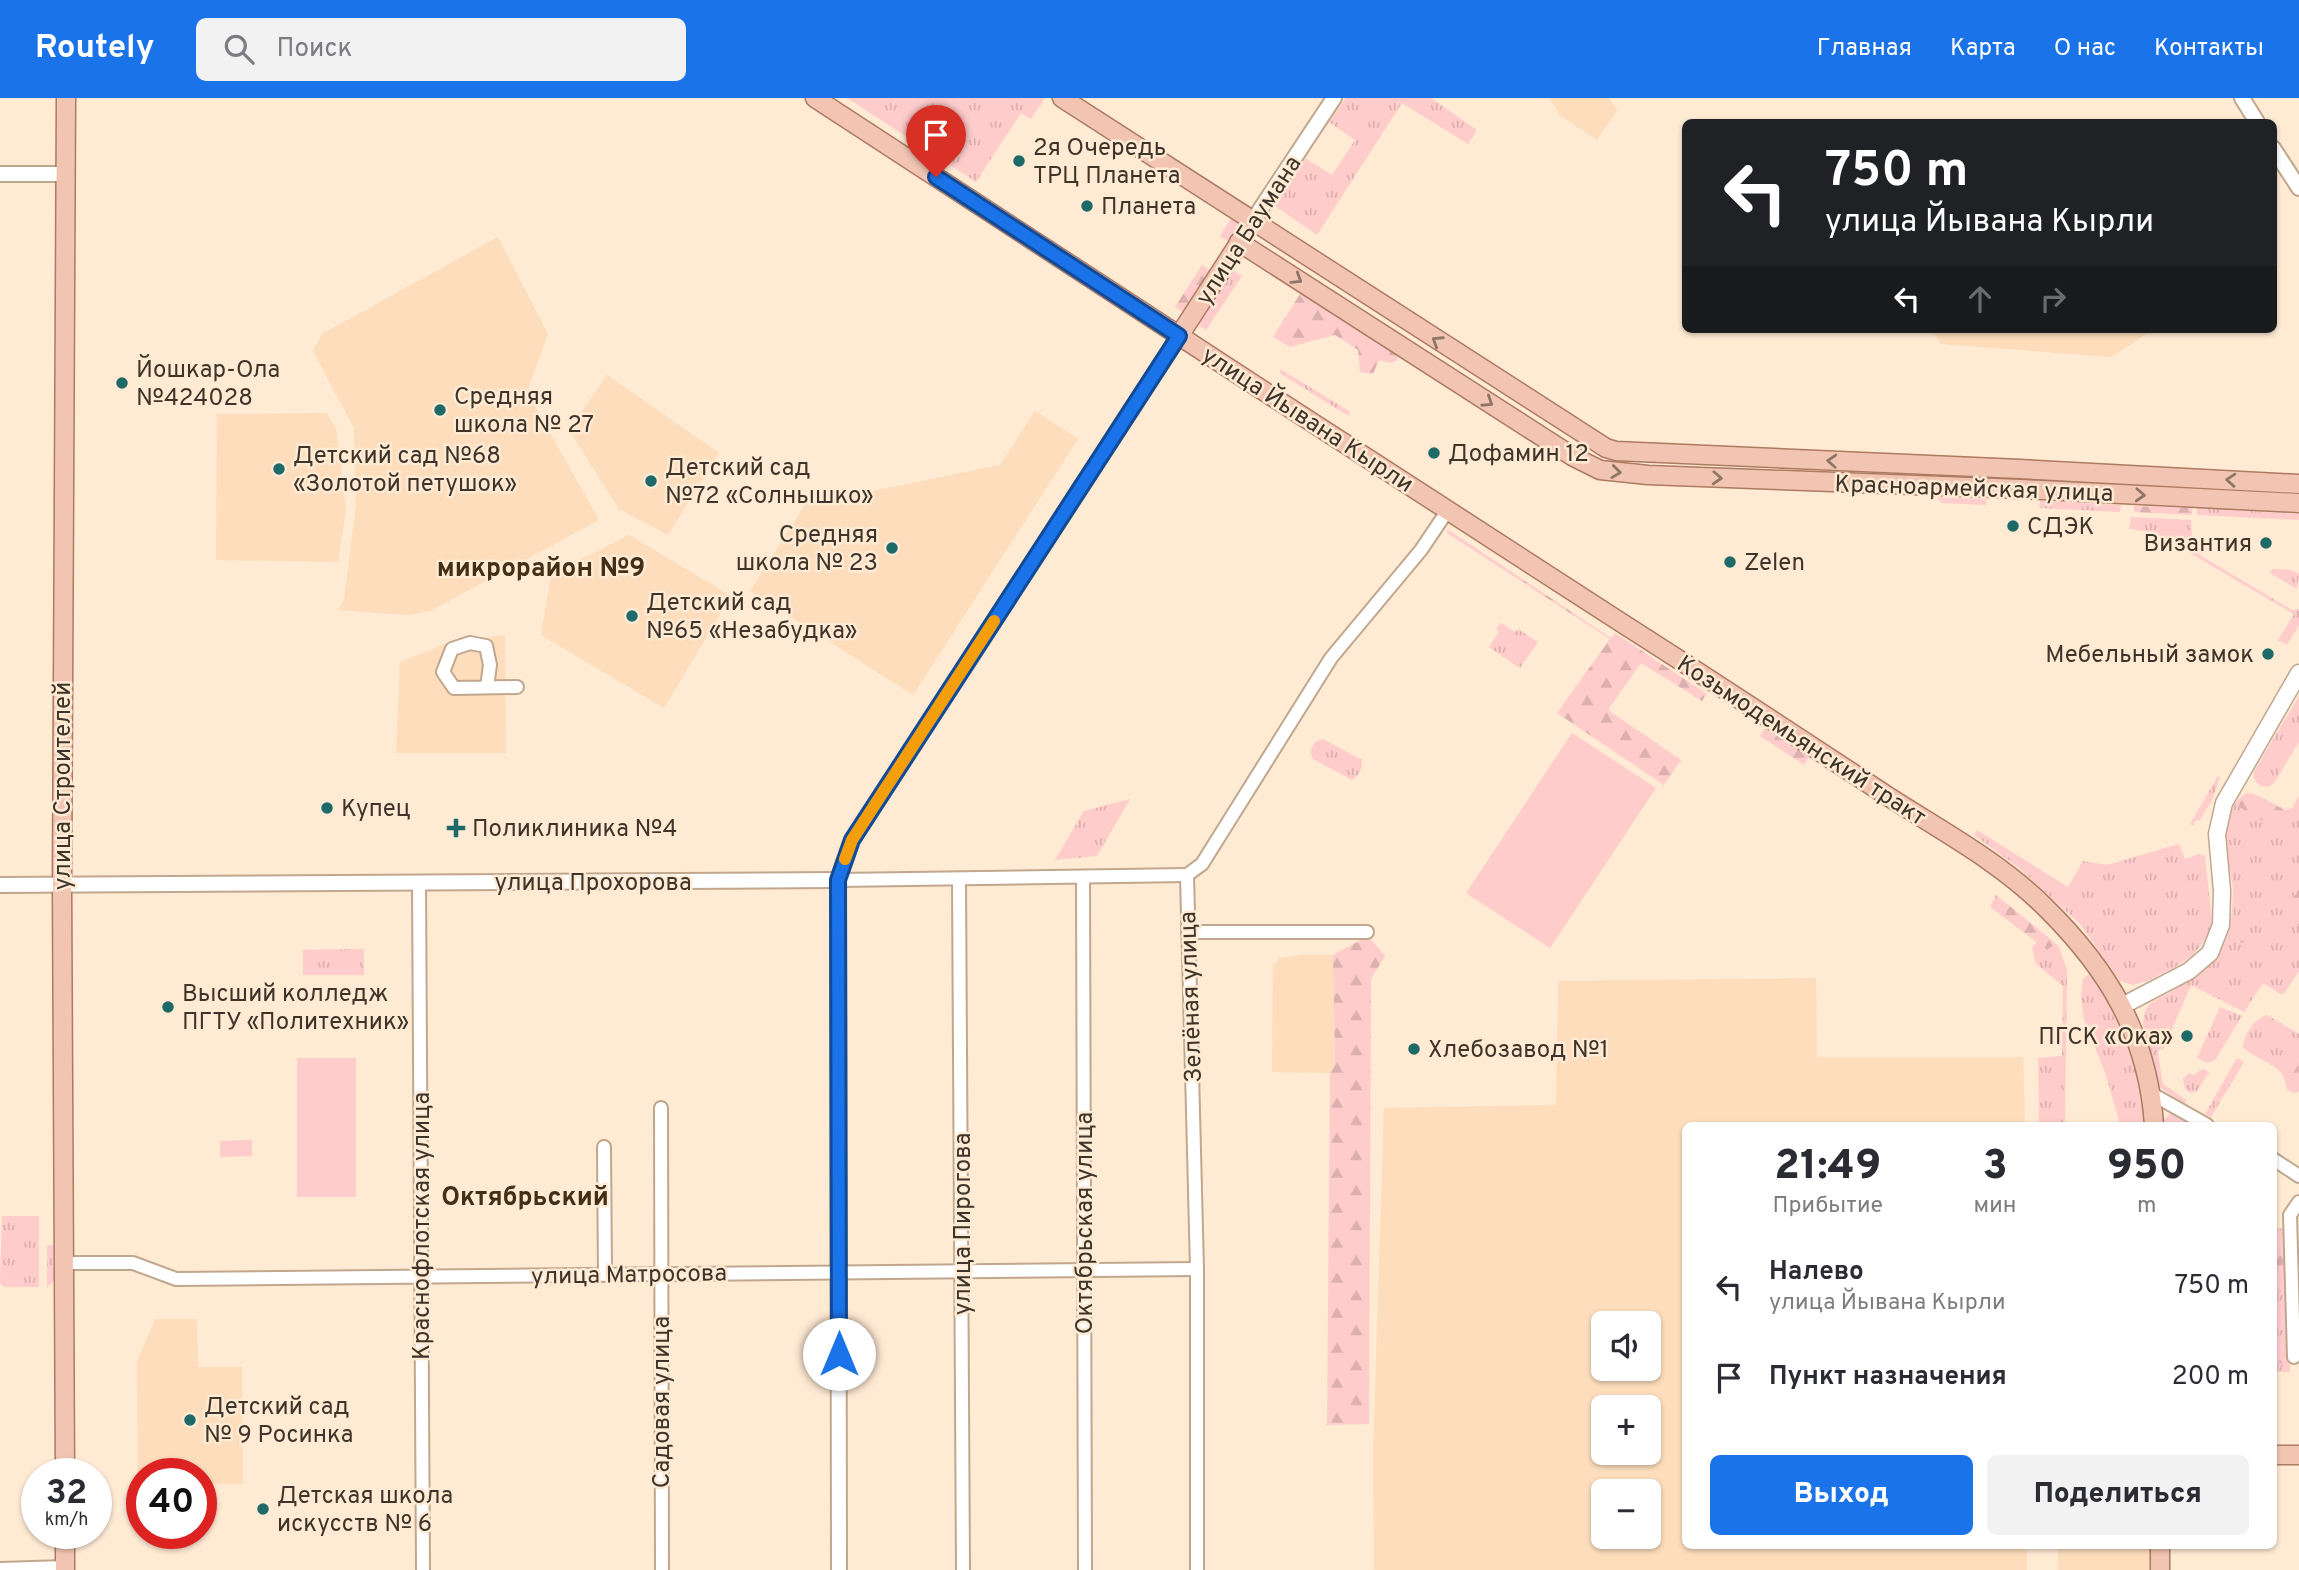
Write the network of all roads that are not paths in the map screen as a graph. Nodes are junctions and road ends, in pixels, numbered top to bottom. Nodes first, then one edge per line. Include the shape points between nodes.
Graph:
1 (65, 98) edge
2 (815, 98) edge
3 (1062, 98) edge
4 (1334, 98) edge
5 (2242, 98) edge
6 (2255, 119) edge
7 (2277, 154) edge
8 (0, 174) edge
9 (65, 174) junction
10 (2299, 188) edge
11 (1252, 222) junction
12 (1239, 243) junction
13 (1413, 326) junction
14 (1179, 336) junction
15 (1401, 345) junction
16 (1649, 453) junction
17 (1864, 462) junction
18 (1923, 464) junction
19 (1648, 475) junction
20 (1863, 484) junction
21 (2299, 485) edge
22 (1923, 486) junction
23 (2299, 503) edge
24 (1448, 510) junction
25 (2299, 673) edge
26 (487, 687) junction
27 (517, 687) dead end
28 (1187, 875) junction
29 (1083, 877) junction
30 (959, 878) junction
31 (838, 880) junction
32 (419, 883) junction
33 (0, 885) edge
34 (62, 885) junction
35 (1188, 932) junction
36 (1367, 932) dead end
37 (2122, 1006) junction
38 (2152, 1094) junction
39 (661, 1108) dead end
40 (2154, 1122) edge
41 (2202, 1122) edge
42 (604, 1147) dead end
43 (2277, 1162) edge
44 (2299, 1176) edge
45 (2299, 1202) edge
46 (64, 1263) junction
47 (1197, 1269) junction
48 (1084, 1270) junction
49 (962, 1271) junction
50 (839, 1272) junction
51 (661, 1274) junction
52 (605, 1275) junction
53 (421, 1276) junction
54 (2296, 1331) edge
55 (2294, 1357) dead end
56 (2277, 1455) edge
57 (2299, 1455) edge
58 (65, 1458) edge
59 (65, 1549) edge
60 (2160, 1549) edge
61 (65, 1568) edge
62 (0, 1569) edge
63 (423, 1570) edge
64 (662, 1570) edge
65 (839, 1570) edge
66 (964, 1570) edge
67 (1085, 1570) edge
68 (1197, 1570) edge
69 (2160, 1570) edge

1 - 9 main road, улица Строителей
2 - 14 main road, улица Йывана Кырли
3 - 11 main road
4 - 11 street, улица Баумана
5 - 6 street
7 - 10 street
8 - 9 street
9 - 34 main road, улица Строителей
11 - 12 main road, улица Баумана
11 - 13 main road
12 - 14 main road, улица Баумана
12 -> 15 main road
13 - 15 main road
16 -> 13 main road via 1616,451 1597,444
14 - 24 main road, улица Йывана Кырли
14 - 31 street, улица Баумана via 852,840
15 -> 19 main road via 1585,464 1615,473
17 -> 16 main road, Красноармейская улица
16 - 19 main road
17 - 18 main road, Красноармейская улица
17 - 20 main road
21 -> 18 main road, Красноармейская улица
18 - 22 main road
19 -> 20 main road, Красноармейская улица
20 - 22 main road, Красноармейская улица
22 -> 23 main road, Красноармейская улица
24 - 28 street, Зелёная улица via 1421,550 1331,658 1202,864
24 - 37 main road, Козьмодемьянский тракт via 2012,878 2071,935
25 - 37 main road via 2224,803 2217,834 2221,925 2210,953 2189,971
26 - 26 street via 454,688 443,672 452,649 470,643 486,646 490,665
26 - 27 street
28 - 29 street, улица Прохорова
28 - 35 street, Зелёная улица
29 - 30 street, улица Прохорова
29 - 48 street, Октябрьская улица
30 - 31 street, улица Прохорова
30 - 49 street, улица Пирогова
31 - 32 street, улица Прохорова
31 - 50 street, улица Баумана
32 - 34 street, улица Прохорова
32 - 53 street, Краснофлотская улица
33 - 34 street, улица Прохорова
34 - 46 main road, улица Строителей
35 - 36 street
35 - 47 street, Зелёная улица
37 - 38 main road, Козьмодемьянский тракт via 2145,1060
38 - 40 main road, Козьмодемьянский тракт
38 - 41 street
39 - 51 street, Садовая улица
42 - 52 street
43 - 44 street
45 - 54 street via 2290,1215
46 - 53 street, улица Матросова via 133,1263 176,1279
46 - 58 main road, улица Строителей
47 - 48 street, улица Матросова
47 - 68 street, Зелёная улица
48 - 49 street, улица Матросова
48 - 67 street, Октябрьская улица
49 - 50 street, улица Матросова
49 - 66 street, улица Пирогова
50 - 51 street, улица Матросова
50 - 65 street, улица Баумана
51 - 52 street, улица Матросова
51 - 64 street, Садовая улица
52 - 53 street, улица Матросова
53 - 63 street, Краснофлотская улица
54 - 55 street
56 - 57 main road
59 - 61 main road
60 - 69 main road
61 - 62 street

